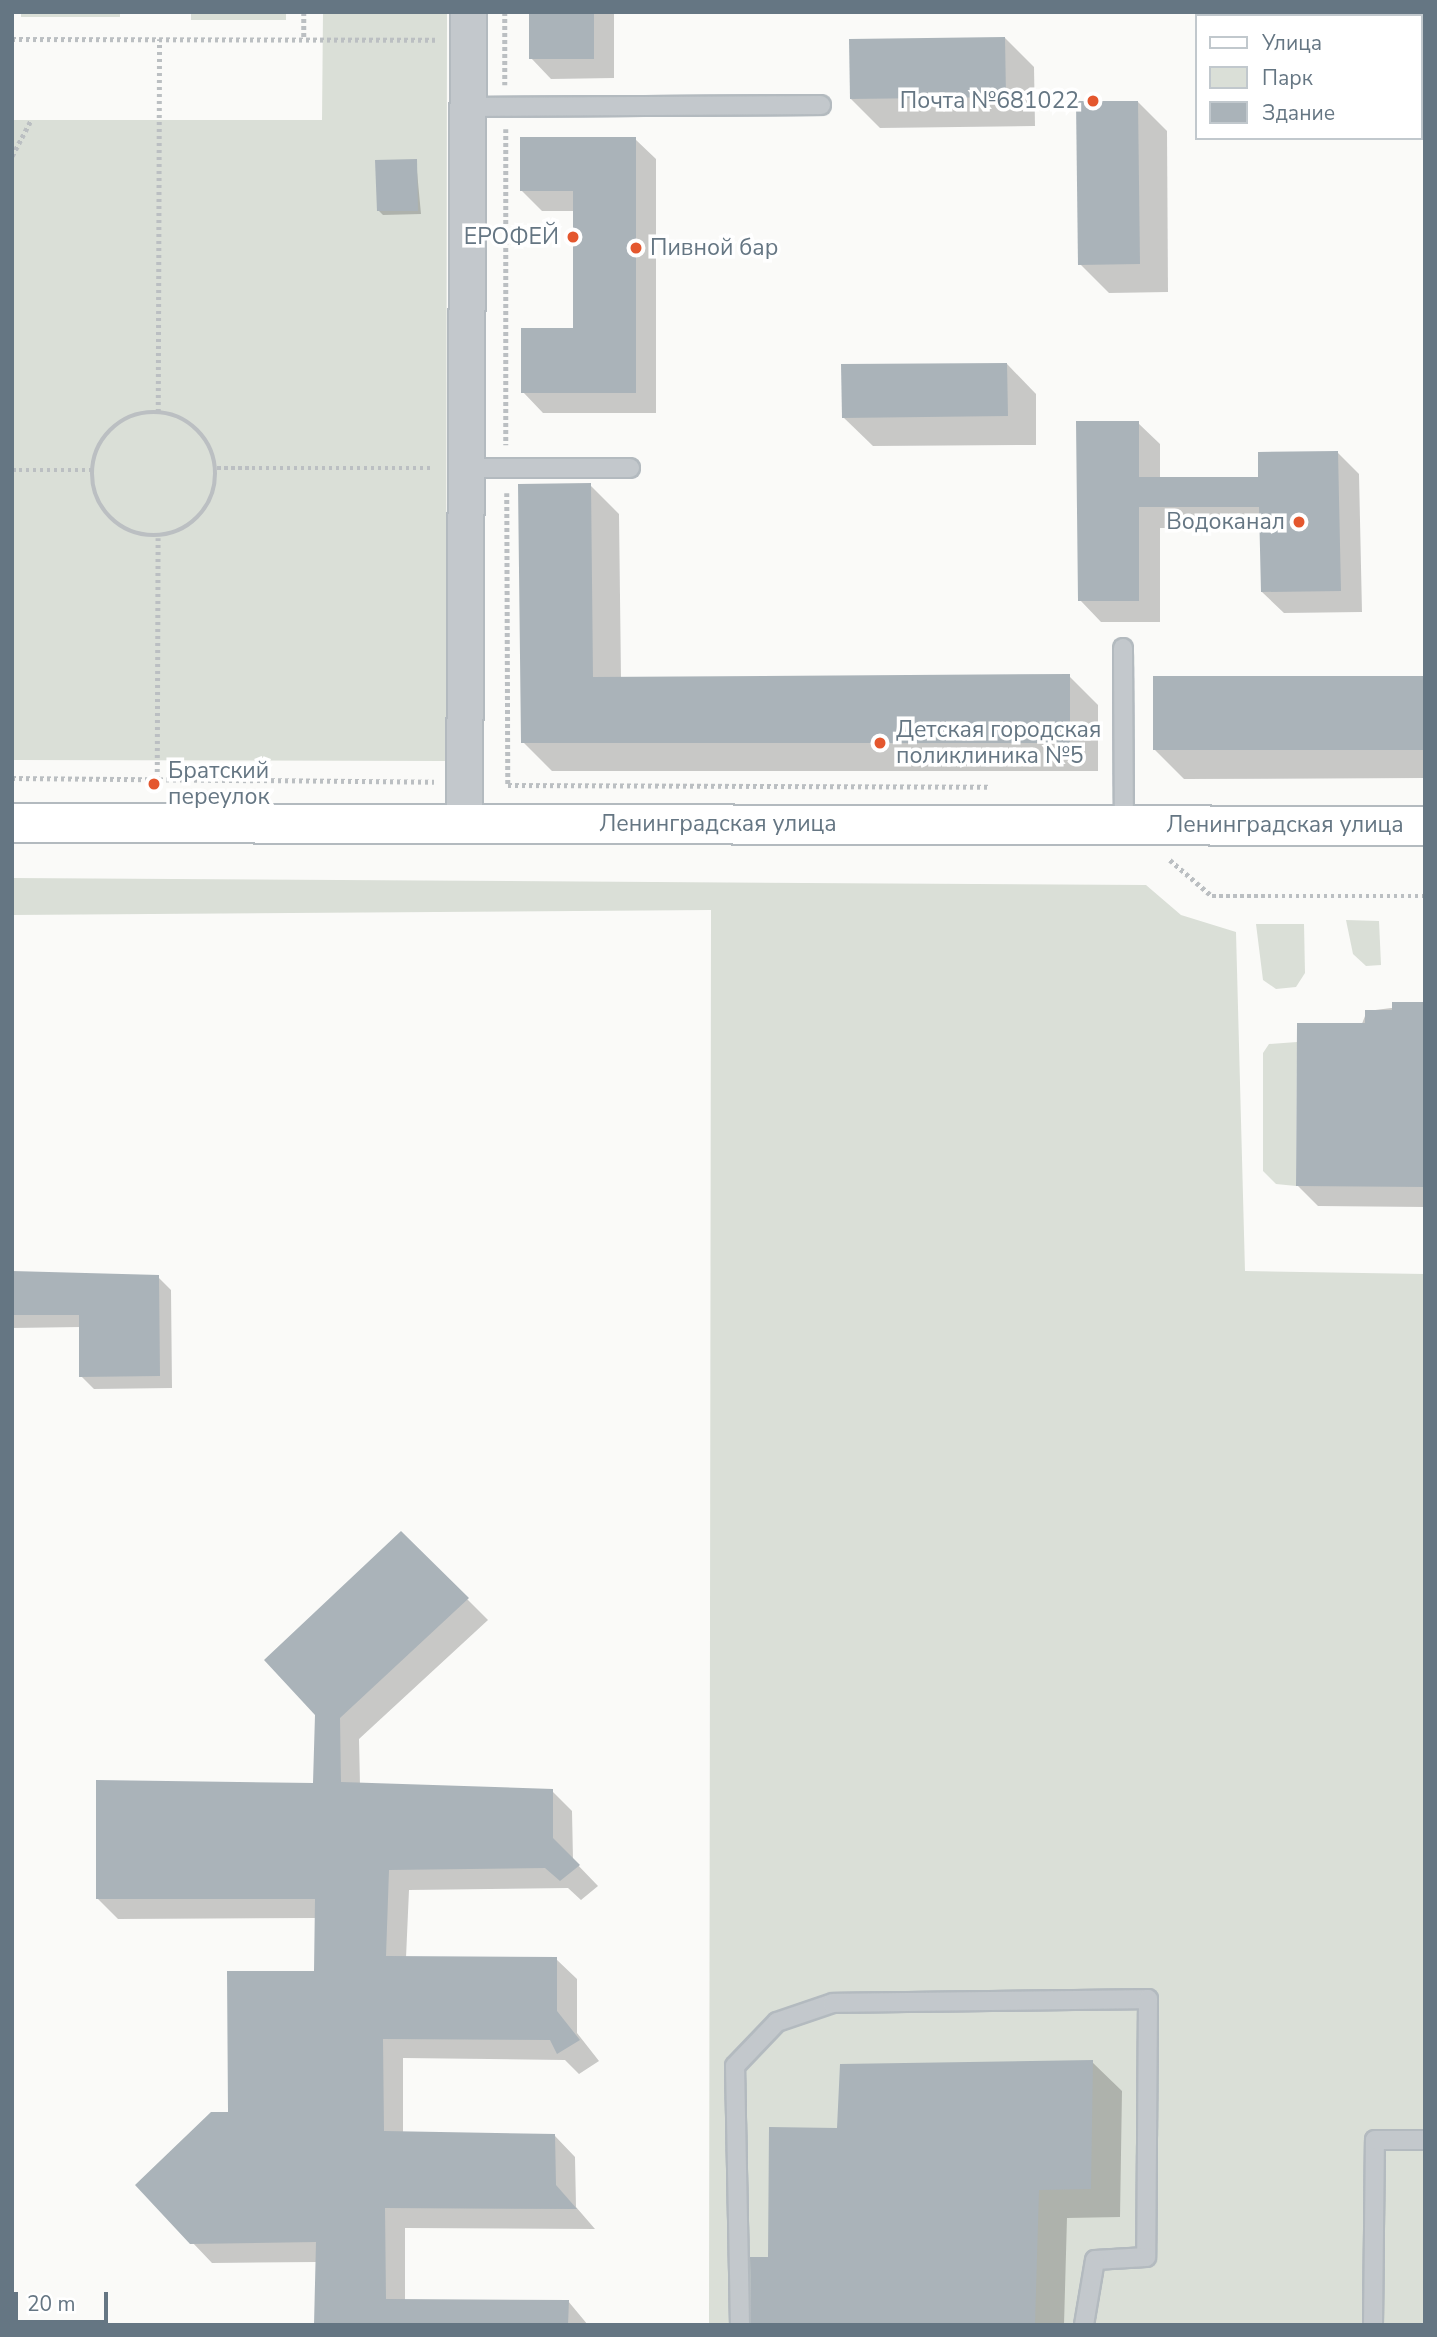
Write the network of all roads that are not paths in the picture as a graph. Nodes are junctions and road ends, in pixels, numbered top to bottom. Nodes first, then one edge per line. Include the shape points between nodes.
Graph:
1 (468, 12) edge
2 (821, 105) dead end
3 (468, 107) junction
4 (451, 468) junction
5 (630, 468) dead end
6 (1123, 648) dead end
7 (12, 823) edge
8 (464, 824) junction
9 (1124, 825) junction
10 (1425, 826) edge
11 (1425, 2140) edge
12 (740, 2325) edge
13 (1084, 2325) edge
14 (1373, 2325) edge

1 - 3 street
2 - 3 lane
3 - 4 street
4 - 5 lane
4 - 8 street
6 - 9 lane
7 - 8 main road, Ленинградская улица
8 - 9 main road, Ленинградская улица
9 - 10 main road, Ленинградская улица
11 - 14 lane via 1375,2140
12 - 13 lane via 735,2066 778,2022 833,2003 1149,1999 1146,2257 1095,2260

